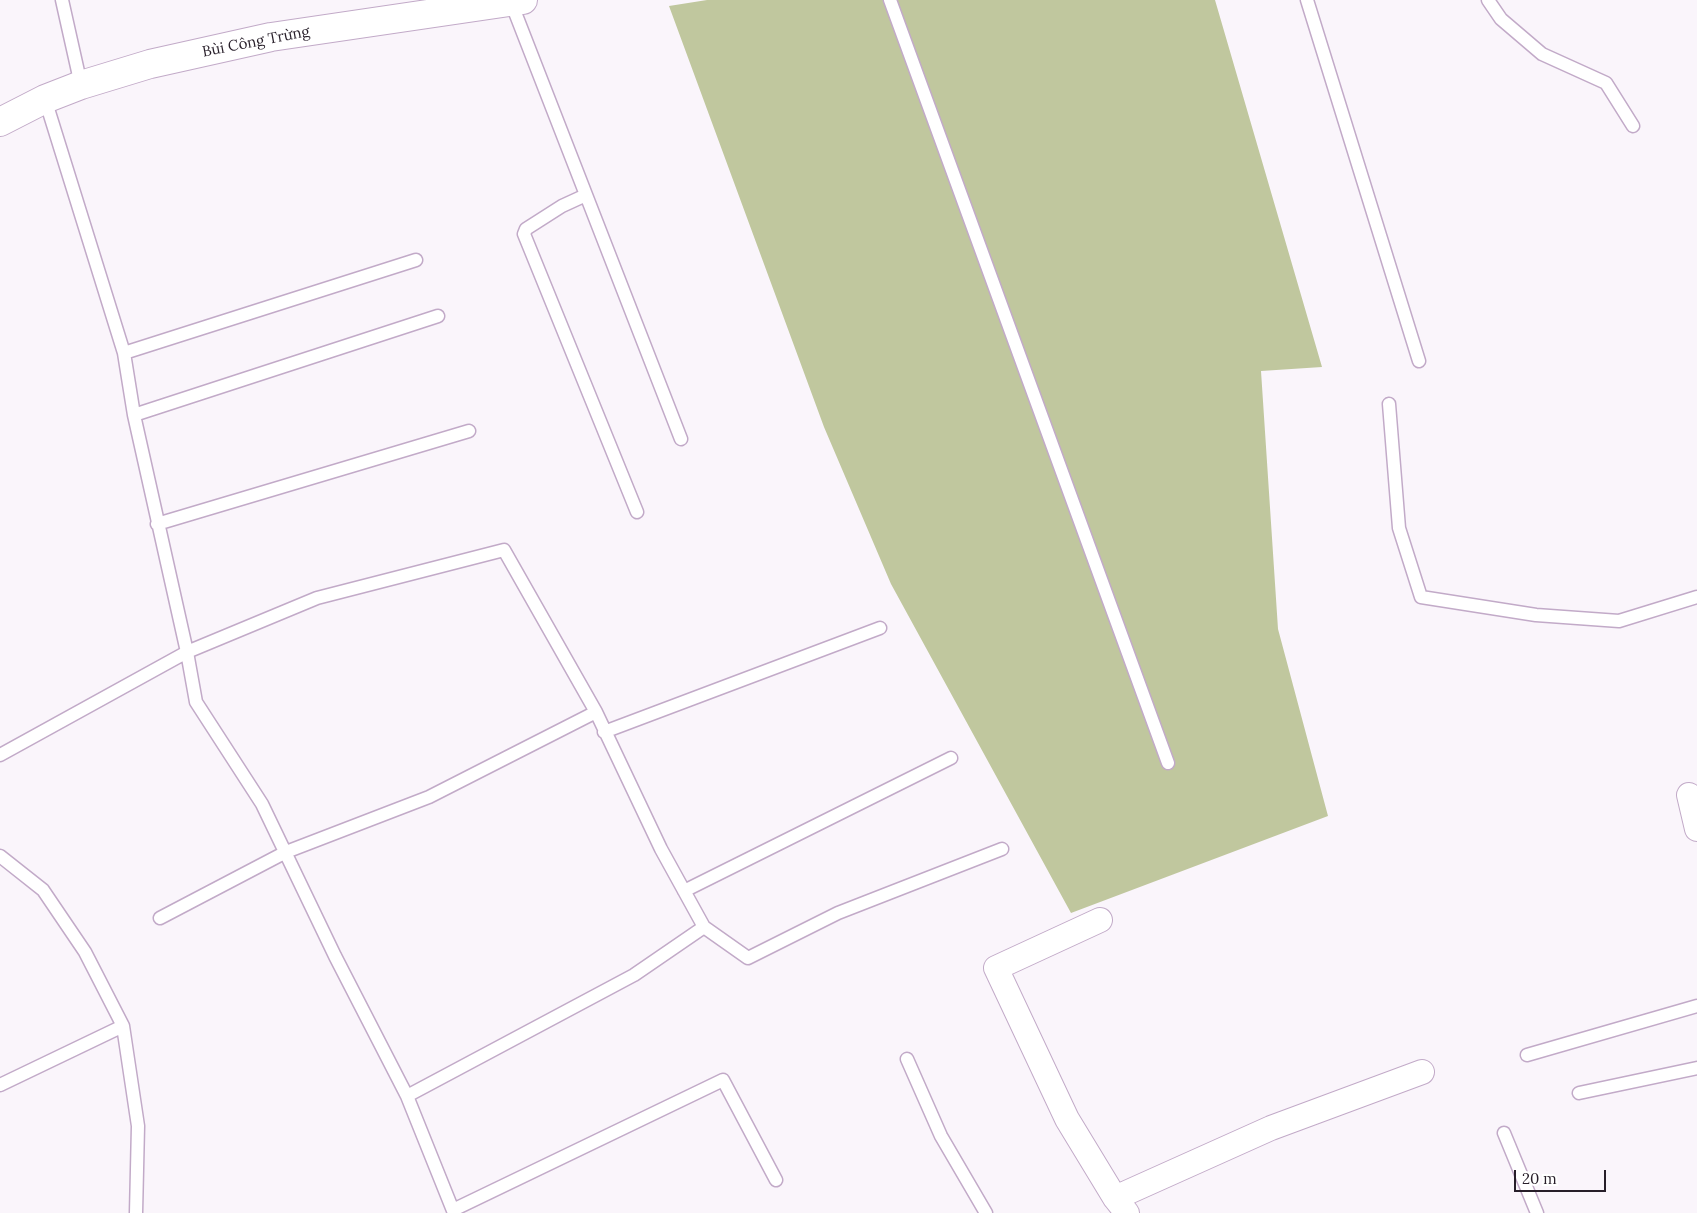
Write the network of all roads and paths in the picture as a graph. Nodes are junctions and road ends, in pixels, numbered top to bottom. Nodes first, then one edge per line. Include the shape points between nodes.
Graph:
1 (62, 0) edge
2 (890, 0) edge
3 (1307, 0) edge
4 (1488, 0) edge
5 (517, 1) edge
6 (81, 85) junction
7 (45, 99) junction
8 (0, 122) edge
9 (1633, 126) dead end
10 (586, 195) junction
11 (416, 260) dead end
12 (438, 316) dead end
13 (124, 354) junction
14 (1419, 362) dead end
15 (1389, 404) dead end
16 (134, 415) junction
17 (469, 431) dead end
18 (681, 439) dead end
19 (637, 512) dead end
20 (157, 524) junction
21 (1697, 597) edge
22 (880, 628) dead end
23 (187, 652) junction
24 (596, 712) junction
25 (604, 732) junction
26 (0, 755) edge
27 (951, 758) dead end
28 (1168, 763) dead end
29 (1689, 795) dead end
30 (1697, 829) edge
31 (1002, 849) dead end
32 (286, 852) junction
33 (0, 856) edge
34 (684, 891) junction
35 (160, 918) dead end
36 (1100, 920) dead end
37 (704, 927) junction
38 (1697, 1006) edge
39 (123, 1026) junction
40 (1526, 1055) dead end
41 (907, 1059) dead end
42 (1697, 1068) edge
43 (1422, 1072) dead end
44 (0, 1085) edge
45 (1579, 1093) dead end
46 (408, 1096) junction
47 (1504, 1133) dead end
48 (776, 1180) dead end
49 (1121, 1206) edge
50 (454, 1211) edge
51 (136, 1213) edge
52 (986, 1213) edge
53 (1537, 1213) edge

1 - 6 lane
2 - 28 lane
3 - 14 lane
4 - 9 lane via 1501,19 1542,54 1606,83
5 - 6 street, Bùi Công Trừng via 271,37 150,64
5 - 10 lane
6 - 7 street, Bùi Công Trừng
7 - 8 street, Bùi Công Trừng
7 - 13 lane
10 - 18 lane
10 - 19 lane via 562,206 526,229 524,234
11 - 13 lane
12 - 16 lane
13 - 16 lane
15 - 21 lane via 1398,528 1421,597 1536,615 1619,621
16 - 20 lane
17 - 20 lane
20 - 23 lane
22 - 25 lane
23 - 24 lane via 316,598 504,550
23 - 26 lane
23 - 32 lane via 196,702 262,804
24 - 25 lane
24 - 32 lane via 428,797
25 - 34 lane
27 - 34 lane
29 - 30 street
31 - 37 lane via 838,913 748,958
32 - 35 lane
32 - 46 lane via 335,956
33 - 39 lane via 43,890 85,952
34 - 37 lane
36 - 49 street via 996,968 1067,1119
37 - 46 lane via 634,975
38 - 40 lane
39 - 44 lane
39 - 51 lane via 138,1126
41 - 52 lane via 942,1136
42 - 45 lane
43 - 49 street via 1271,1128
46 - 50 lane
47 - 53 lane
48 - 50 lane via 723,1080

